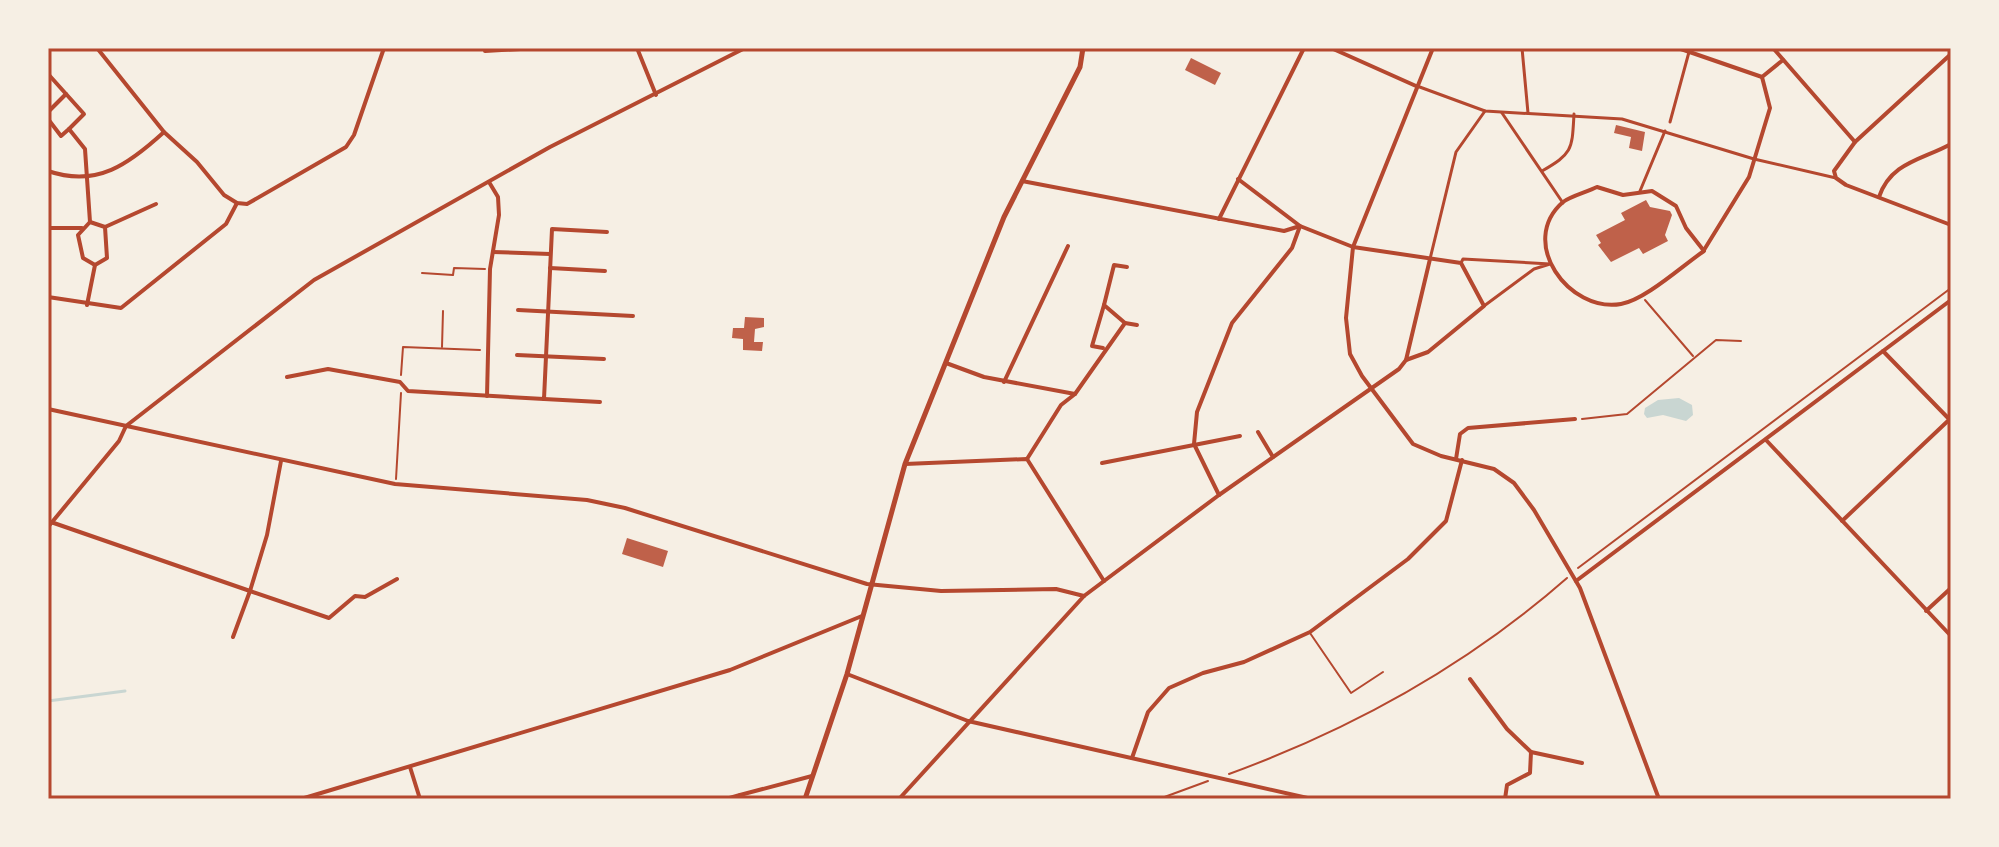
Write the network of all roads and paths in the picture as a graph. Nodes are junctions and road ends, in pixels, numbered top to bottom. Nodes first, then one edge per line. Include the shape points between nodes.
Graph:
1 (97, 48) edge
2 (384, 48) edge
3 (485, 48) edge
4 (537, 48) edge
5 (637, 48) edge
6 (745, 48) edge
7 (1083, 48) edge
8 (1304, 48) edge
9 (1331, 48) edge
10 (1433, 48) edge
11 (1522, 48) edge
12 (1678, 48) edge
13 (1773, 48) edge
14 (1943, 48) edge
15 (1689, 52) junction
16 (1951, 55) edge
17 (1783, 60) junction
18 (49, 75) edge
19 (1762, 77) junction
20 (1416, 86) junction
21 (66, 94) junction
22 (656, 95) junction
23 (1485, 111) junction
24 (48, 112) edge
25 (1502, 113) junction
26 (1528, 113) junction
27 (1574, 114) junction
28 (48, 119) edge
29 (69, 129) junction
30 (164, 132) junction
31 (1666, 132) junction
32 (1855, 142) junction
33 (1951, 144) edge
34 (1754, 159) junction
35 (48, 171) edge
36 (1542, 171) junction
37 (88, 177) junction
38 (1836, 178) junction
39 (1238, 179) junction
40 (489, 181) junction
41 (1022, 181) junction
42 (1640, 193) junction
43 (1879, 197) junction
44 (237, 203) junction
45 (1563, 203) junction
46 (156, 204) dead end
47 (1219, 219) junction
48 (90, 222) junction
49 (1951, 225) edge
50 (1300, 226) junction
51 (105, 227) junction
52 (51, 228) dead end
53 (82, 228) junction
54 (607, 232) dead end
55 (1068, 246) dead end
56 (1353, 247) junction
57 (1704, 251) junction
58 (493, 252) junction
59 (550, 254) junction
60 (1430, 259) junction
61 (1461, 263) junction
62 (1550, 264) junction
63 (95, 265) junction
64 (1127, 267) dead end
65 (550, 268) junction
66 (490, 269) junction
67 (605, 271) dead end
68 (422, 273) dead end
69 (1951, 288) edge
70 (48, 297) edge
71 (1951, 300) edge
72 (1646, 302) dead end
73 (87, 305) junction
74 (1104, 305) junction
75 (1484, 306) junction
76 (518, 310) dead end
77 (443, 311) dead end
78 (550, 312) junction
79 (633, 316) dead end
80 (1125, 323) junction
81 (1137, 325) dead end
82 (1741, 341) dead end
83 (442, 348) junction
84 (1104, 349) junction
85 (489, 351) junction
86 (1883, 351) junction
87 (517, 355) dead end
88 (546, 356) junction
89 (1694, 356) junction
90 (604, 359) dead end
91 (1406, 360) junction
92 (946, 363) junction
93 (287, 377) dead end
94 (400, 382) junction
95 (1004, 382) junction
96 (1370, 389) junction
97 (1075, 394) junction
98 (487, 396) junction
99 (544, 399) junction
100 (600, 402) dead end
101 (48, 409) edge
102 (1575, 419) joint
103 (1950, 419) edge
104 (126, 426) junction
105 (1258, 432) dead end
106 (1240, 436) dead end
107 (1765, 440) junction
108 (1194, 444) junction
109 (1274, 457) junction
110 (1027, 459) junction
111 (1459, 460) junction
112 (281, 461) junction
113 (1102, 463) dead end
114 (905, 464) junction
115 (395, 484) junction
116 (1219, 495) junction
117 (51, 521) edge
118 (1842, 521) junction
119 (48, 527) edge
120 (1571, 573) junction
121 (397, 579) dead end
122 (1104, 581) junction
123 (1576, 581) junction
124 (873, 585) junction
125 (1951, 588) edge
126 (250, 591) junction
127 (1084, 596) junction
128 (1926, 611) junction
129 (864, 615) junction
130 (1310, 632) junction
131 (1951, 636) edge
132 (233, 637) dead end
133 (1383, 672) dead end
134 (847, 674) junction
135 (1470, 679) dead end
136 (968, 721) junction
137 (1531, 752) junction
138 (1132, 758) junction
139 (1582, 763) dead end
140 (410, 767) junction
141 (812, 776) junction
142 (1218, 778) junction
143 (740, 797) edge
144 (301, 799) edge
145 (420, 799) edge
146 (726, 799) edge
147 (805, 799) edge
148 (899, 799) edge
149 (1159, 799) edge
150 (1312, 799) edge
151 (1505, 799) edge
152 (1659, 799) edge

1 - 30 street
2 - 44 street via 346,147 259,200
3 - 4 street
5 - 22 street
6 - 22 street
7 - 41 street via 1080,67
8 - 39 street
9 - 20 street
10 - 20 street
11 - 26 street
12 - 15 street
13 - 17 street
14 - 16 street
15 - 19 street
15 - 31 street
16 - 32 street
17 - 19 street
17 - 32 street
18 - 21 street
19 - 34 street via 1770,108
20 - 23 street
20 - 56 street
21 - 24 street
21 - 29 street via 84,114
22 - 40 street
23 - 25 street
23 - 60 street via 1456,152
25 - 26 street
25 - 36 street
26 - 27 street
27 - 31 street via 1622,119
27 - 36 street via 1567,156
28 - 29 street via 61,136
29 - 37 street via 85,149
30 - 37 street via 123,166
30 - 44 street
31 - 34 street
31 - 42 street
32 - 38 street via 1835,167
33 - 43 street via 1895,171
34 - 38 street
34 - 57 street via 1749,177
35 - 37 street
36 - 45 street
37 - 48 street
38 - 43 street
39 - 47 street
39 - 50 street
40 - 58 street via 499,206
40 - 104 street via 314,280
41 - 47 street
41 - 92 street
42 - 45 street via 1623,195 1597,187
42 - 57 street via 1652,191 1676,206
43 - 49 street
44 - 73 street via 226,224 130,303 112,309
45 - 62 street via 1547,228
46 - 51 street
47 - 50 street via 1284,231
48 - 51 street
48 - 53 street
50 - 56 street
50 - 108 street via 1292,248 1232,323 1197,412
51 - 63 street via 109,252
52 - 53 street
53 - 63 street via 78,235 83,258
54 - 59 street via 552,229
55 - 95 street
56 - 60 street
56 - 96 street via 1346,318 1350,354
57 - 62 street via 1623,304 1598,305 1578,296 1562,284
58 - 59 street
58 - 66 street
59 - 65 street
60 - 61 street
60 - 91 street
61 - 62 street via 1463,259
61 - 75 street
62 - 75 street via 1534,269
63 - 73 street
64 - 74 street via 1114,265
65 - 67 street
65 - 78 street
66 - 68 path
66 - 85 street
69 - 120 path
70 - 73 street
71 - 86 street
72 - 89 path
74 - 80 street
74 - 84 street via 1092,346
75 - 91 street via 1428,352
76 - 78 street
77 - 83 path
78 - 79 street
78 - 88 street
80 - 81 street
80 - 84 street
82 - 89 path via 1716,340
83 - 85 path
83 - 94 path via 403,347
84 - 97 street
85 - 98 street
86 - 103 street
86 - 107 street
87 - 88 street
88 - 90 street
88 - 99 street
89 - 102 path via 1627,414
91 - 96 street
92 - 95 street
92 - 114 street
93 - 94 street via 328,369
94 - 98 street via 408,391
94 - 115 path
95 - 97 street
96 - 109 street
96 - 111 street via 1413,444
97 - 110 street via 1061,405
98 - 99 street
99 - 100 street
101 - 104 street
102 - 111 street via 1468,428 1460,434
103 - 118 street
104 - 112 street
104 - 117 street
105 - 109 street
106 - 108 street
107 - 118 street
107 - 123 street
108 - 113 street
108 - 116 street
109 - 116 street
110 - 114 street
110 - 122 street
111 - 120 street via 1494,469 1514,483
111 - 130 street via 1446,521 1408,559
112 - 115 street
112 - 126 street
114 - 124 street
115 - 124 street via 587,500 625,508
116 - 122 street
117 - 119 street
117 - 126 street
118 - 128 street
120 - 123 street
120 - 142 path via 1472,650 1387,705 1300,748
121 - 126 street via 365,597 355,596 329,618
122 - 127 street
123 - 152 street
124 - 127 street via 941,591 1056,589
124 - 129 street
125 - 128 street
126 - 132 street
127 - 136 street
128 - 131 street
129 - 134 street
129 - 140 street via 730,670
130 - 133 lane via 1351,693
130 - 138 street via 1169,688 1148,712
134 - 136 street
134 - 141 street
135 - 137 street
136 - 138 street
136 - 148 street
137 - 139 street
137 - 151 street via 1530,773 1507,785
138 - 142 street
140 - 144 street
140 - 145 street
141 - 143 street
141 - 147 street
142 - 149 path
142 - 150 street
143 - 146 street

